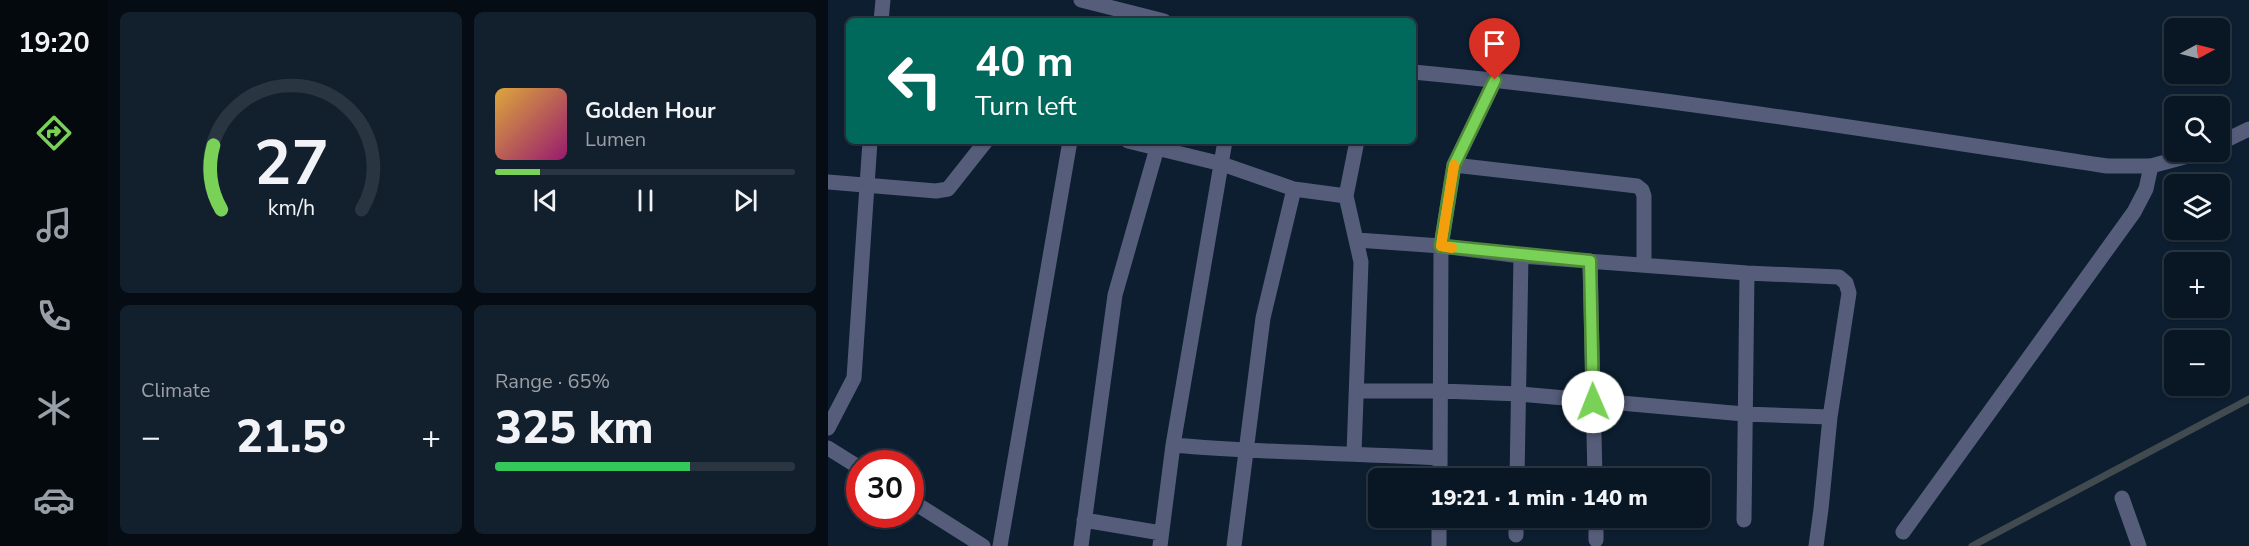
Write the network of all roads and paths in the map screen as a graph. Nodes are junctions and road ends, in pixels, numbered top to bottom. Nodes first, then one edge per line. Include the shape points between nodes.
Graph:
1 (883, 0) edge
2 (1081, 0) edge
3 (881, 18) edge
4 (1148, 18) edge
5 (1416, 72) edge
6 (1495, 80) junction
7 (2249, 129) edge
8 (2230, 138) edge
9 (870, 144) edge
10 (984, 144) edge
11 (1069, 144) edge
12 (1140, 144) edge
13 (1225, 144) edge
14 (1356, 144) edge
15 (1157, 148) junction
16 (2166, 162) edge
17 (1222, 164) junction
18 (1454, 165) junction
19 (2151, 166) junction
20 (828, 182) edge
21 (867, 185) junction
22 (1294, 189) junction
23 (1346, 196) junction
24 (1357, 240) junction
25 (1441, 246) junction
26 (1521, 256) junction
27 (1590, 261) junction
28 (1644, 265) junction
29 (1747, 273) junction
30 (1358, 391) junction
31 (1441, 391) junction
32 (1520, 394) junction
33 (1593, 402) junction
34 (1744, 414) junction
35 (1830, 417) junction
36 (828, 428) edge
37 (1173, 446) junction
38 (828, 448) edge
39 (1246, 452) junction
40 (1354, 453) junction
41 (1440, 458) junction
42 (846, 459) edge
43 (1440, 468) edge
44 (1517, 468) edge
45 (1595, 468) edge
46 (2122, 498) dead end
47 (924, 509) edge
48 (1084, 520) junction
49 (1744, 520) dead end
50 (1439, 528) edge
51 (1516, 528) edge
52 (1596, 528) edge
53 (1903, 532) dead end
54 (1516, 535) dead end
55 (1160, 540) edge
56 (1596, 540) dead end
57 (983, 546) edge
58 (1000, 546) edge
59 (1081, 546) edge
60 (1234, 546) edge
61 (1439, 546) edge
62 (1816, 546) edge
63 (2139, 546) edge

1 - 3 street
2 - 4 street
5 - 6 street
6 - 18 street
6 - 19 street via 1844,126 2107,166
7 - 8 street
9 - 21 street
10 - 21 street via 948,189
11 - 58 street
12 - 15 street
13 - 17 street
14 - 23 street
15 - 17 street
15 - 48 street via 1115,295
16 - 19 street
17 - 22 street
17 - 37 street
18 - 25 street
18 - 28 street via 1637,186 1644,196
19 - 53 street via 2143,197 2134,212
20 - 21 street
21 - 36 street via 854,378
22 - 23 street
22 - 39 street via 1263,318
23 - 24 street
24 - 25 street
24 - 30 street via 1361,262
25 - 26 street
25 - 31 street
26 - 27 street
26 - 32 street
27 - 28 street
27 - 33 street
28 - 29 street
29 - 34 street
29 - 35 street via 1839,277 1846,284 1849,293
30 - 31 street
30 - 40 street
31 - 32 street
31 - 41 street
32 - 33 street
32 - 44 street
33 - 34 street
33 - 45 street
34 - 35 street
34 - 49 street
35 - 62 street
37 - 39 street
37 - 55 street
38 - 42 street
39 - 40 street
39 - 60 street
40 - 41 street
41 - 43 street
46 - 63 street
47 - 57 street
48 - 55 street
48 - 59 street
50 - 61 street
51 - 54 street
52 - 56 street

